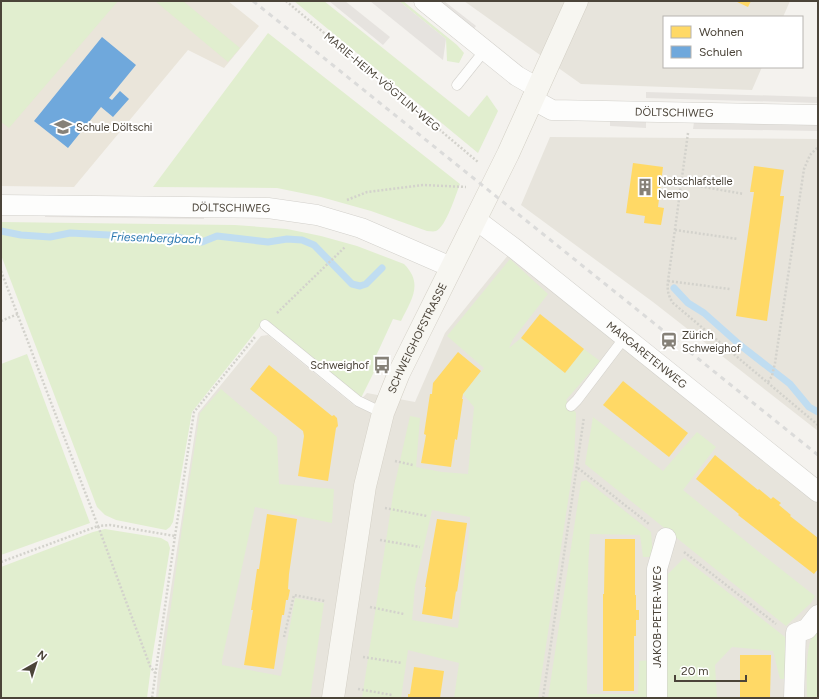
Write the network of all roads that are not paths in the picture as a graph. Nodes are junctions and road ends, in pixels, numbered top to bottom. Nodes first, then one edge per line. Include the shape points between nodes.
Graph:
1 (424, 1) edge
2 (576, 1) edge
3 (485, 50) junction
4 (457, 85) dead end
5 (535, 94) junction
6 (818, 115) edge
7 (1, 204) edge
8 (475, 219) junction
9 (451, 267) junction
10 (265, 325) road end
11 (625, 337) junction
12 (571, 406) dead end
13 (384, 413) junction
14 (818, 492) edge
15 (666, 538) dead end
16 (818, 615) edge
17 (333, 698) edge
18 (657, 698) edge
19 (794, 698) edge

1 - 3 street, DÖLTSCHIWEG
2 - 5 main road, SCHWEIGHOFSTRASSE
3 - 4 lane
3 - 5 street, DÖLTSCHIWEG
5 - 6 street, DÖLTSCHIWEG via 552,110
5 - 8 main road, SCHWEIGHOFSTRASSE
7 - 9 street, DÖLTSCHIWEG via 268,208 317,215 361,228
8 - 9 main road, SCHWEIGHOFSTRASSE
8 - 11 street, MARGARETENWEG
9 - 13 main road, SCHWEIGHOFSTRASSE via 399,373
10 - 13 lane via 358,401
11 - 12 lane
11 - 14 street, MARGARETENWEG
13 - 17 main road, SCHWEIGHOFSTRASSE via 365,486
15 - 18 street, JAKOB-PETER-WEG via 657,569
16 - 19 street via 807,629 796,633

